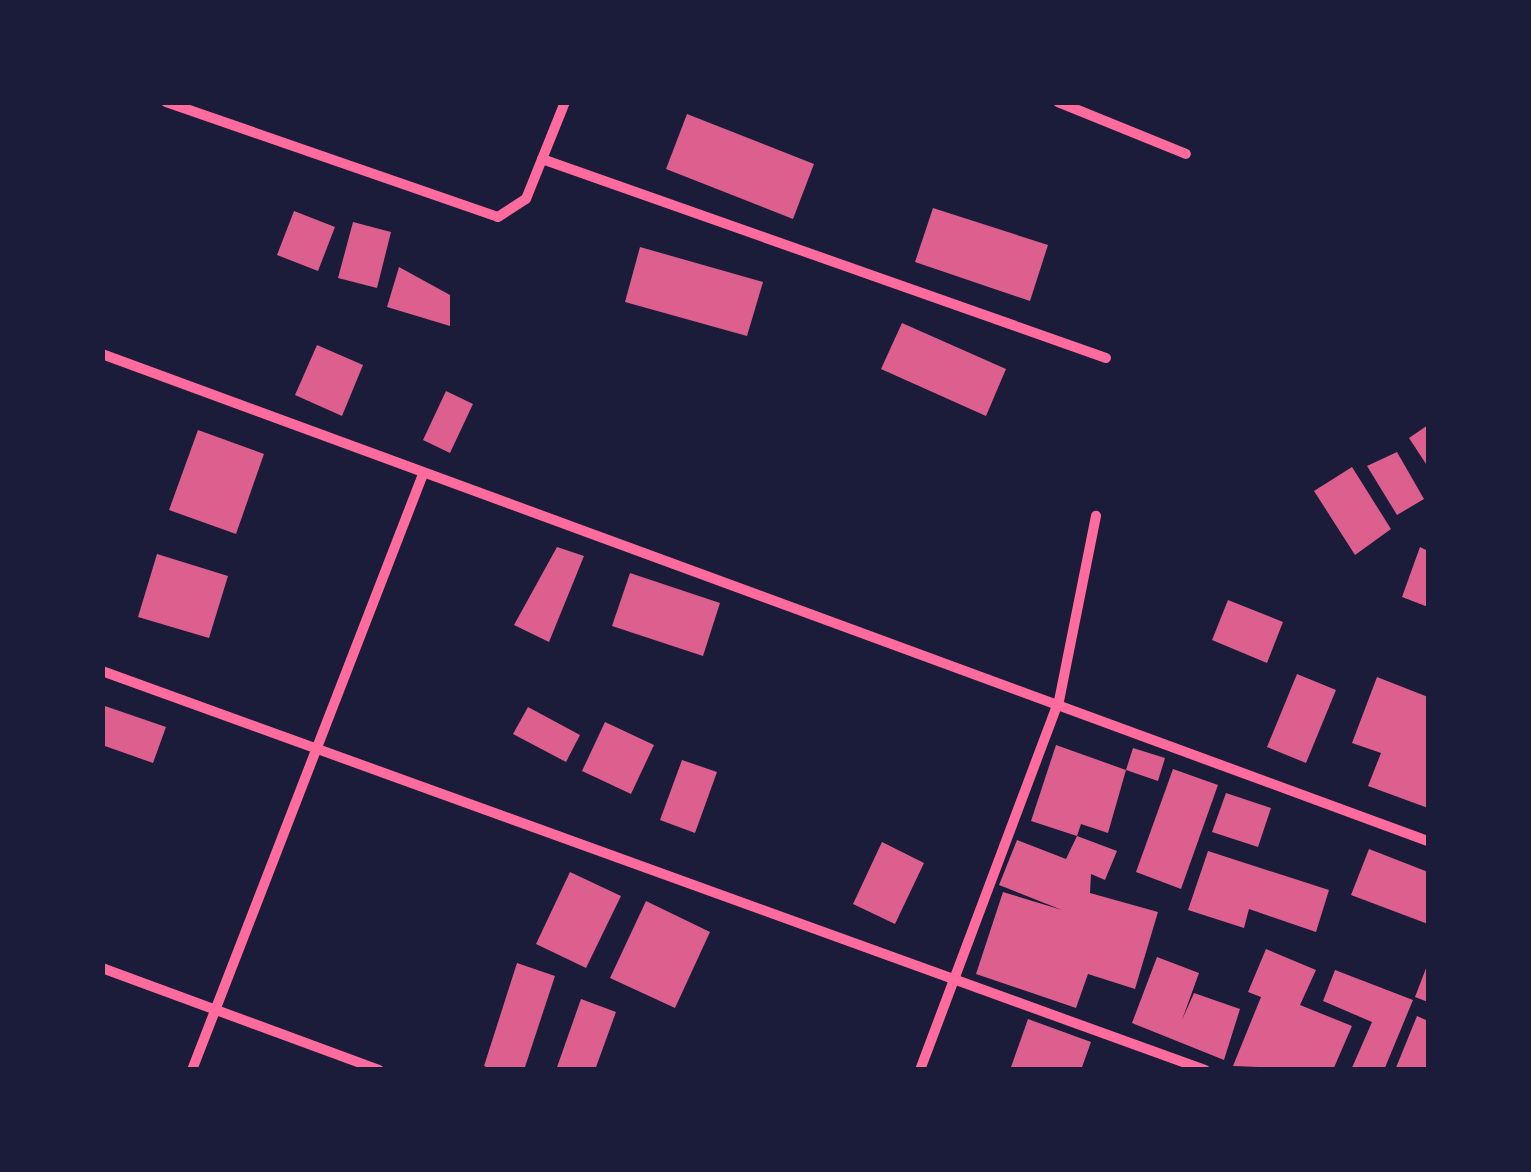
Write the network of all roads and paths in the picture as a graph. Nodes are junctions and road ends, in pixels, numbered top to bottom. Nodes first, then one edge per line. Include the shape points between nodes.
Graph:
1 (166, 102) edge
2 (565, 102) edge
3 (1058, 102) edge
4 (1186, 154) dead end
5 (542, 159) junction
6 (102, 354) edge
7 (1106, 358) dead end
8 (423, 474) junction
9 (1096, 516) dead end
10 (102, 671) edge
11 (1059, 701) junction
12 (316, 745) junction
13 (1428, 841) edge
14 (102, 968) edge
15 (953, 978) junction
16 (213, 1009) junction
17 (192, 1070) edge
18 (379, 1070) edge
19 (920, 1070) edge
20 (1205, 1070) edge

1 - 5 street via 480,216 512,214
2 - 5 street
3 - 4 street
5 - 7 street
6 - 8 street
8 - 11 street
8 - 12 street
9 - 11 street
10 - 12 street
11 - 13 street
11 - 15 street
12 - 15 street
12 - 16 street
14 - 16 street
15 - 19 street
15 - 20 street
16 - 17 street
16 - 18 street

